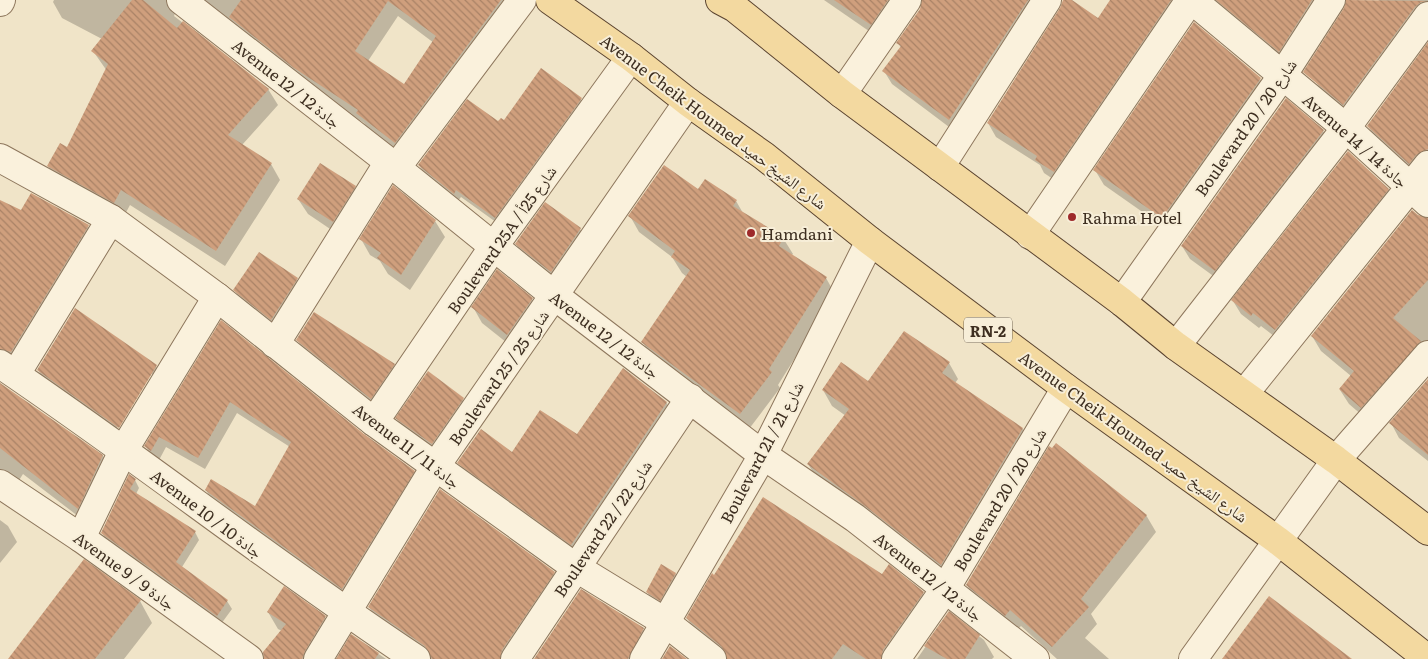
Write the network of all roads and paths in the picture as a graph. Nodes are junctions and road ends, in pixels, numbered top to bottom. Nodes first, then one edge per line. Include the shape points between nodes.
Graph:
1 (181, 0) edge
2 (522, 0) edge
3 (550, 0) edge
4 (720, 0) edge
5 (907, 0) edge
6 (1048, 0) edge
7 (1191, 0) edge
8 (1331, 0) edge
9 (1428, 16) edge
10 (631, 57) junction
11 (1282, 76) junction
12 (842, 94) junction
13 (688, 102) junction
14 (1346, 128) junction
15 (0, 158) edge
16 (393, 165) junction
17 (1428, 165) edge
18 (940, 167) junction
19 (1419, 196) edge
20 (111, 219) junction
21 (1030, 236) junction
22 (870, 241) junction
23 (494, 246) junction
24 (555, 296) junction
25 (217, 297) junction
26 (1122, 302) junction
27 (275, 344) junction
28 (1176, 346) junction
29 (1428, 355) edge
30 (8, 369) edge
31 (1066, 388) junction
32 (1244, 394) junction
33 (690, 398) junction
34 (374, 422) junction
35 (123, 450) junction
36 (763, 456) junction
37 (1336, 460) junction
38 (435, 467) junction
39 (0, 484) edge
40 (1428, 531) edge
41 (81, 538) junction
42 (1277, 540) junction
43 (575, 567) junction
44 (945, 589) junction
45 (345, 612) junction
46 (665, 622) junction
47 (1424, 658) edge
48 (249, 659) edge
49 (318, 659) edge
50 (416, 659) edge
51 (515, 659) edge
52 (644, 659) edge
53 (712, 659) edge
54 (896, 659) edge
55 (1035, 659) edge
56 (1193, 659) edge

1 - 16 street, Avenue 12 / جادة 12
2 - 16 street
3 - 10 main road, Avenue Cheik Houmed شارع الشيخ حميد / RN-2
4 - 12 main road via 735,8
5 - 12 street
6 - 18 street
7 - 11 street, Avenue 14 / جادة 14
7 - 21 street
8 - 11 street, Boulevard 20 / شارع 20
9 - 14 street
10 - 13 main road, Avenue Cheik Houmed شارع الشيخ حميد / RN-2
10 - 23 street, Boulevard 25A / شارع 25أ
11 - 14 street, Avenue 14 / جادة 14
11 - 26 street, Boulevard 20 / شارع 20
12 - 18 main road
13 - 22 main road, Avenue Cheik Houmed شارع الشيخ حميد / RN-2 via 764,156
13 - 24 street, Boulevard 25 / شارع 25
14 - 19 street, Avenue 14 / جادة 14
14 - 28 street
15 - 20 street, Avenue 11 / جادة 11
16 - 23 street, Avenue 12 / جادة 12
16 - 27 street
17 - 19 street
18 - 21 main road
19 - 32 street
20 - 25 street, Avenue 11 / جادة 11
20 - 30 street
21 - 26 main road
22 - 31 main road, Avenue Cheik Houmed شارع الشيخ حميد / RN-2
22 - 36 street, Boulevard 21 / شارع 21
23 - 24 street, Avenue 12 / جادة 12
23 - 34 street, Boulevard 25A / شارع 25أ
24 - 33 street, Avenue 12 / جادة 12
24 - 38 street, Boulevard 25 / شارع 25
25 - 27 street, Avenue 11 / جادة 11
25 - 35 street
26 - 28 main road
27 - 34 street, Avenue 11 / جادة 11
28 - 32 main road
29 - 37 street
30 - 35 street, Avenue 10 / جادة 10
31 - 42 main road, Avenue Cheik Houmed شارع الشيخ حميد / RN-2
31 - 44 street, Boulevard 20 / شارع 20
32 - 37 main road
33 - 36 street, Avenue 12 / جادة 12
33 - 43 street, Boulevard 22 / شارع 22
34 - 38 street, Avenue 11 / جادة 11
35 - 41 street
35 - 45 street, Avenue 10 / جادة 10
36 - 44 street, Avenue 12 / جادة 12 via 856,518
36 - 46 street, Boulevard 21 / شارع 21
37 - 40 main road
37 - 42 street
38 - 43 street, Avenue 11 / جادة 11
38 - 45 street, Boulevard 25 / شارع 25
39 - 41 street, Avenue 9 / جادة 9
41 - 48 street, Avenue 9 / جادة 9
42 - 47 main road, Avenue Cheik Houmed شارع الشيخ حميد / RN-2
42 - 56 street
43 - 46 street, Avenue 11 / جادة 11
43 - 51 street, Boulevard 22 / شارع 22
44 - 54 street, Boulevard 20 / شارع 20
44 - 55 street, Avenue 12 / جادة 12
45 - 49 street, Boulevard 25 / شارع 25
45 - 50 street, Avenue 10 / جادة 10
46 - 52 street, Boulevard 21 / شارع 21
46 - 53 street, Avenue 11 / جادة 11

